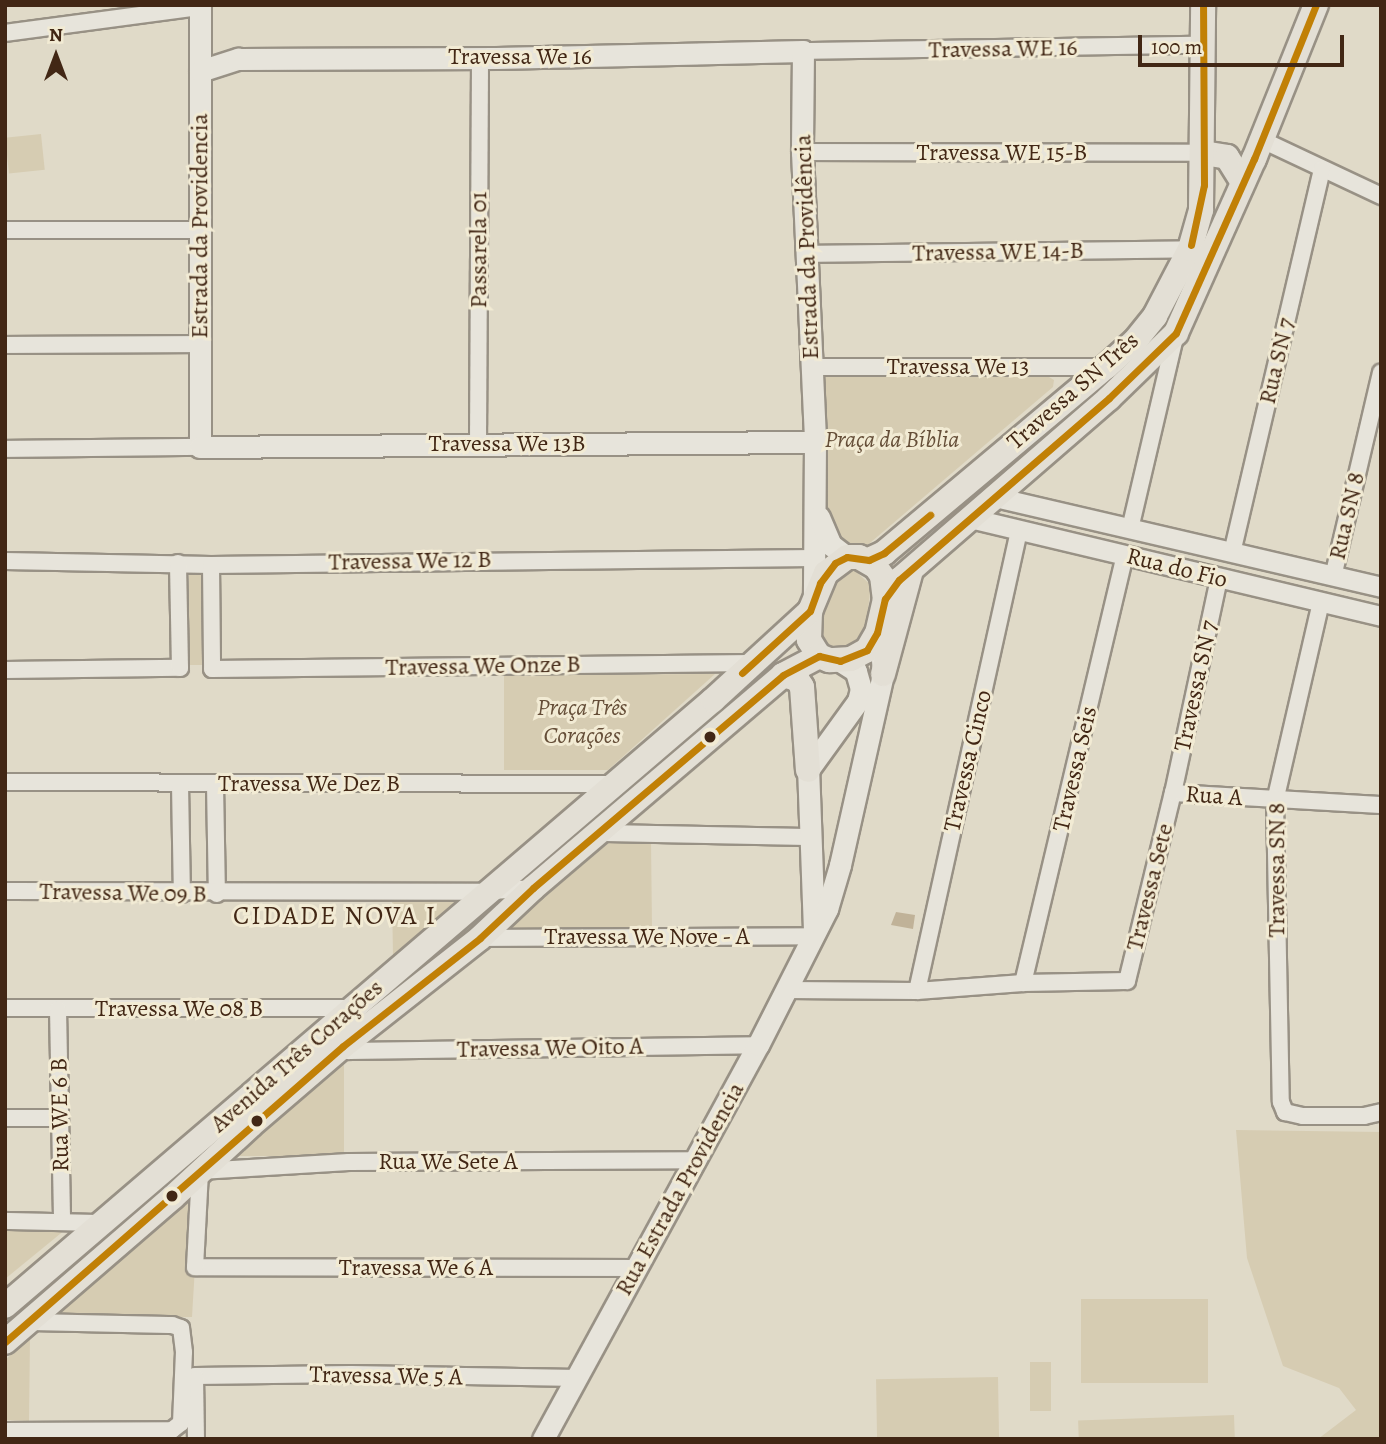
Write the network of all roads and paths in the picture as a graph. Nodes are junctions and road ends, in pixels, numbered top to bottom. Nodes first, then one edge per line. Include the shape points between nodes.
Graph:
1 (1203, 5) edge
2 (1316, 5) edge
3 (200, 6) edge
4 (5, 33) edge
5 (200, 35) junction
6 (1203, 45) junction
7 (803, 51) junction
8 (480, 57) junction
9 (238, 59) junction
10 (200, 71) junction
11 (1262, 140) junction
12 (802, 152) junction
13 (1203, 153) junction
14 (1322, 169) junction
15 (1242, 181) junction
16 (1381, 196) edge
17 (5, 230) edge
18 (202, 230) junction
19 (1190, 249) junction
20 (806, 254) junction
21 (1176, 333) junction
22 (201, 344) junction
23 (5, 345) edge
24 (811, 367) junction
25 (1106, 367) junction
26 (1381, 373) edge
27 (815, 442) junction
28 (478, 444) junction
29 (199, 447) junction
30 (5, 449) edge
31 (988, 466) junction
32 (1001, 491) junction
33 (815, 510) junction
34 (935, 511) junction
35 (974, 519) junction
36 (1130, 529) junction
37 (1019, 530) junction
38 (950, 537) junction
39 (1232, 553) junction
40 (1125, 555) junction
41 (814, 558) junction
42 (858, 559) junction
43 (5, 561) edge
44 (178, 563) junction
45 (211, 565) junction
46 (910, 572) junction
47 (1333, 577) junction
48 (1220, 578) junction
49 (1381, 587) edge
50 (1321, 602) junction
51 (812, 603) junction
52 (883, 608) junction
53 (1381, 616) edge
54 (830, 659) junction
55 (753, 663) junction
56 (5, 670) edge
57 (883, 674) junction
58 (783, 675) junction
59 (808, 769) junction
60 (5, 782) edge
61 (180, 784) junction
62 (215, 784) junction
63 (613, 784) junction
64 (1173, 793) junction
65 (1275, 800) junction
66 (1381, 805) edge
67 (601, 833) junction
68 (811, 837) junction
69 (534, 888) junction
70 (489, 890) junction
71 (5, 891) edge
72 (182, 894) junction
73 (218, 894) junction
74 (814, 936) junction
75 (480, 939) junction
76 (1023, 983) junction
77 (788, 990) junction
78 (917, 991) junction
79 (5, 1008) edge
80 (353, 1008) junction
81 (58, 1009) junction
82 (758, 1045) junction
83 (344, 1046) junction
84 (1381, 1112) edge
85 (5, 1118) edge
86 (60, 1118) junction
87 (192, 1146) junction
88 (695, 1160) junction
89 (200, 1171) junction
90 (5, 1221) edge
91 (62, 1221) junction
92 (101, 1223) junction
93 (637, 1268) junction
94 (5, 1306) edge
95 (28, 1322) junction
96 (5, 1342) edge
97 (578, 1378) junction
98 (189, 1380) junction
99 (5, 1430) edge
100 (196, 1439) edge
101 (543, 1439) edge

1 - 6 main road, Travessa SN Três
2 - 11 main road
3 - 4 street
3 - 5 main road, Estrada da Providencia
5 - 9 main road via 211,48
5 - 10 main road, Estrada da Providencia
6 - 7 street, Travessa WE 16
6 - 13 main road, Travessa SN Três
7 - 8 main road, Travessa We 16
7 - 12 main road, Estrada da Providência
8 - 9 main road, Travessa We 16
8 - 28 street, Passarela 01
9 - 10 main road
10 - 18 main road, Estrada da Providencia
11 - 14 street
11 - 15 main road
12 - 13 street, Travessa WE 15-B
12 - 20 main road, Estrada da Providência
13 - 15 main road via 1227,158
13 - 19 main road, Travessa SN Três via 1201,210
14 - 16 street
14 - 39 street, Rua SN 7
15 - 21 main road
17 - 18 street
18 - 22 main road, Estrada da Providencia
19 - 20 street, Travessa WE 14-B
19 - 25 main road, Travessa SN Três via 1154,316
20 - 24 main road, Estrada da Providência
21 - 32 main road
21 - 36 street
22 - 23 street
22 - 29 main road, Estrada da Providencia
24 - 25 street, Travessa We 13
24 - 27 main road, Estrada da Providência
25 - 31 main road, Travessa SN Três
26 - 47 street, Rua SN 8
27 - 28 main road, Travessa We 13B
27 - 33 main road, Estrada da Providência
28 - 29 main road, Travessa We 13B
29 - 30 street, Travessa We 13B
31 - 32 main road via 1001,471
31 - 34 main road, Travessa SN Três
32 - 35 main road
32 - 36 street, Rua do Fio
33 - 41 main road, Estrada da Providência
33 - 42 main road via 831,545
34 - 38 main road via 937,524
34 - 42 main road, Travessa SN Três via 884,553
35 - 37 street, Rua do Fio
35 - 38 main road
36 - 39 street, Rua do Fio
37 - 40 street, Rua do Fio
37 - 78 street, Travessa Cinco
38 - 46 main road
39 - 47 street, Rua do Fio
40 - 48 street, Rua do Fio
40 - 76 street, Travessa Seis
41 - 45 street, Travessa We 12 B
41 - 51 main road, Estrada da Providência
42 - 51 main road via 826,573
42 - 52 main road via 882,576
43 - 44 street, Travessa We 12 B
44 - 45 street, Travessa We 12 B
44 - 56 street via 180,668
45 - 55 street, Travessa We Onze B via 212,669
46 - 52 main road
46 - 57 main road
47 - 49 street, Rua do Fio
48 - 50 street, Rua do Fio
48 - 64 street, Travessa SN 7
50 - 53 street, Rua do Fio
50 - 65 street, Travessa SN 8
51 - 54 main road via 809,640
51 - 55 main road, Avenida Três Corações
52 - 54 main road via 867,650
52 - 57 main road, Rua Estrada Providencia
54 - 58 main road, Avenida Três Corações
54 - 59 main road via 852,667 859,677 860,694
55 - 63 main road, Avenida Três Corações
57 - 74 main road, Rua Estrada Providencia via 840,865
58 - 59 main road via 796,679 802,687
58 - 67 main road, Avenida Três Corações
59 - 68 main road, Rua Estrada Providencia
60 - 61 street, Travessa We Dez B
61 - 62 street, Travessa We Dez B
61 - 72 street
62 - 63 street, Travessa We Dez B
62 - 73 street
63 - 70 main road, Avenida Três Corações
64 - 65 street, Rua A
64 - 76 street, Travessa Sete via 1127,981
65 - 66 street, Rua A
65 - 84 street, Travessa SN 8 via 1280,1102 1285,1112 1303,1116
67 - 68 street
67 - 69 main road, Avenida Três Corações
68 - 74 main road, Rua Estrada Providencia
69 - 70 street, Travessa We 09 B
69 - 75 main road, Avenida Três Corações
70 - 73 street, Travessa We 09 B
70 - 80 main road, Avenida Três Corações
71 - 72 street, Travessa We 09 B
72 - 73 street, Travessa We 09 B
74 - 75 street, Travessa We Nove - A
74 - 77 main road, Rua Estrada Providencia
75 - 83 main road, Avenida Três Corações
76 - 78 street
77 - 78 street
77 - 82 main road, Rua Estrada Providencia
79 - 81 street, Travessa We 08 B
80 - 81 street, Travessa We 08 B
80 - 87 main road, Avenida Três Corações
81 - 86 street, Rua WE 6 B
82 - 83 street, Travessa We Oito A via 349,1051
82 - 88 main road, Rua Estrada Providencia
83 - 89 main road, Avenida Três Corações
85 - 86 street
86 - 91 street, Rua WE 6 B
87 - 89 main road
87 - 92 main road, Avenida Três Corações
88 - 89 street, Rua We Sete A via 349,1162
88 - 93 main road, Rua Estrada Providencia
89 - 93 street, Travessa We 6 A via 195,1267
89 - 95 main road, Avenida Três Corações
90 - 91 street
91 - 92 street
92 - 94 main road, Avenida Três Corações
93 - 97 main road, Rua Estrada Providencia
95 - 96 main road, Avenida Três Corações
95 - 98 street via 172,1325 183,1332
97 - 98 street, Travessa We 5 A via 352,1374
97 - 101 main road, Rua Estrada Providencia
98 - 99 street via 180,1423 172,1430
98 - 100 street

